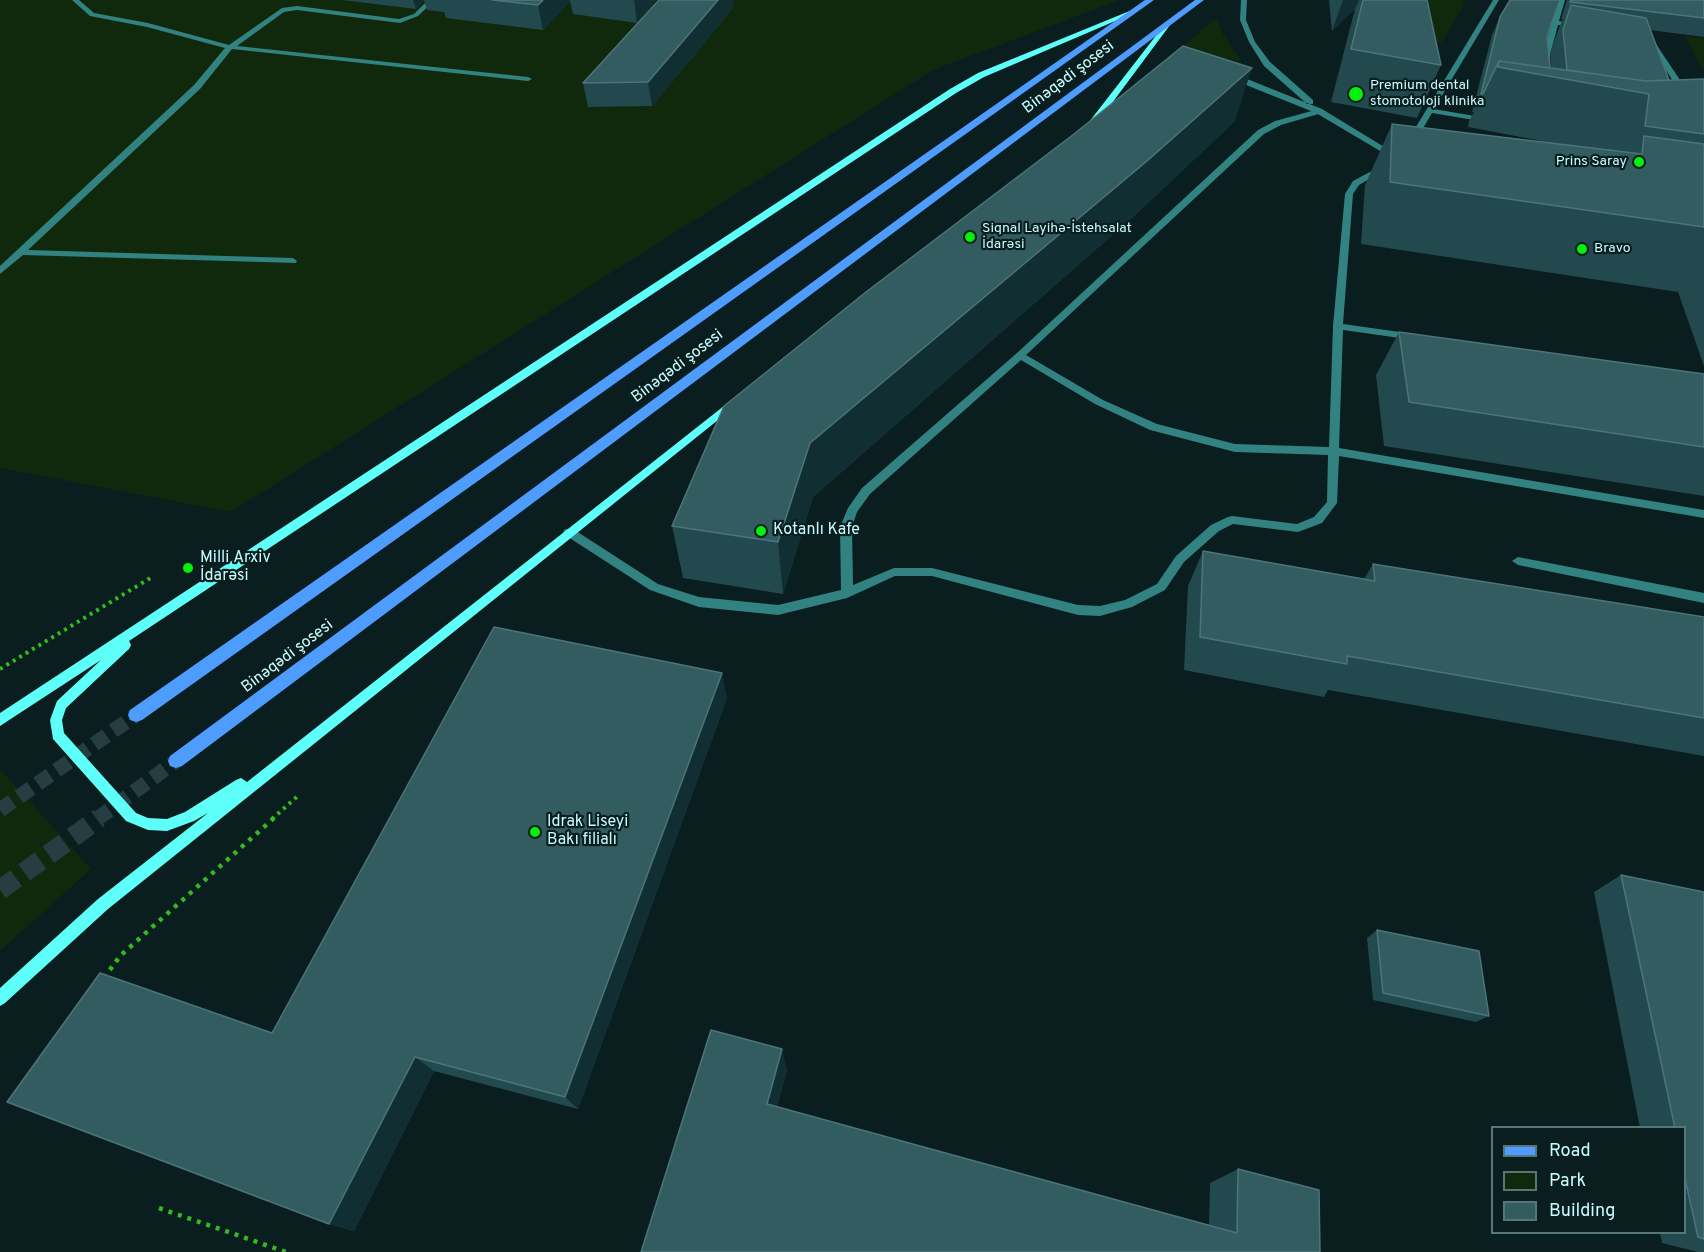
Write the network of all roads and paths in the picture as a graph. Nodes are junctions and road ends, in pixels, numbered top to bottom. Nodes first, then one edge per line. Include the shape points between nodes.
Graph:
1 (75, 0) edge
2 (432, 0) edge
3 (1150, 0) edge
4 (1200, 0) edge
5 (1244, 0) edge
6 (1496, 0) edge
7 (1562, 0) edge
8 (1132, 12) junction
9 (1556, 23) junction
10 (1167, 25) junction
11 (1588, 28) edge
12 (1644, 39) edge
13 (230, 47) junction
14 (1545, 64) edge
15 (1230, 76) edge
16 (528, 79) dead end
17 (1692, 104) edge
18 (1120, 105) edge
19 (1319, 111) junction
20 (1431, 111) junction
21 (1498, 122) edge
22 (1088, 127) joint
23 (1404, 160) junction
24 (23, 252) junction
25 (293, 261) dead end
26 (0, 272) edge
27 (1338, 326) junction
28 (1421, 338) edge
29 (1020, 356) junction
30 (747, 393) edge
31 (1334, 451) junction
32 (1704, 514) edge
33 (569, 532) junction
34 (1518, 561) dead end
35 (847, 593) junction
36 (1704, 598) edge
37 (158, 616) junction
38 (136, 715) tunnel mouth
39 (0, 720) edge
40 (291, 753) junction
41 (176, 761) tunnel mouth
42 (120, 956) dead end
43 (99, 985) edge
44 (0, 998) edge
45 (159, 1208) dead end
46 (286, 1252) edge

1 - 13 street via 92,15
2 - 13 street via 416,15 400,21 297,8 282,10
3 - 8 main road, Binəqədi şosesi
4 - 10 main road, Binəqədi şosesi
5 - 19 street via 1243,20 1252,42 1267,64
6 - 20 street
7 - 9 street
8 - 37 main road via 990,71 953,91
8 - 38 main road, Binəqədi şosesi
9 - 11 street
9 - 14 street via 1544,53
10 - 22 main road
10 - 41 main road, Binəqədi şosesi
12 - 17 street via 1654,45
13 - 16 street
13 - 24 street via 197,87
15 - 19 street
18 - 22 street
19 - 23 street
19 - 29 street via 1261,132
20 - 21 street
20 - 23 street
23 - 27 street via 1356,183 1349,194
24 - 25 street
24 - 26 street
27 - 28 street
27 - 31 street
29 - 31 street via 1099,402 1154,428 1235,448
29 - 35 street via 866,491 852,510 846,527
30 - 33 main road
31 - 32 street
31 - 35 street via 1332,503 1318,520 1298,528 1232,520 1215,528 1180,559 1161,587 1128,604 1100,611 1078,609 932,572 894,572
33 - 35 street via 654,587 699,602 778,610
33 - 40 main road
34 - 36 street
37 - 39 main road
37 - 40 main road via 72,692 61,705 56,720 58,735 131,818 167,825 189,817
40 - 44 main road via 103,904
42 - 43 path
45 - 46 path

